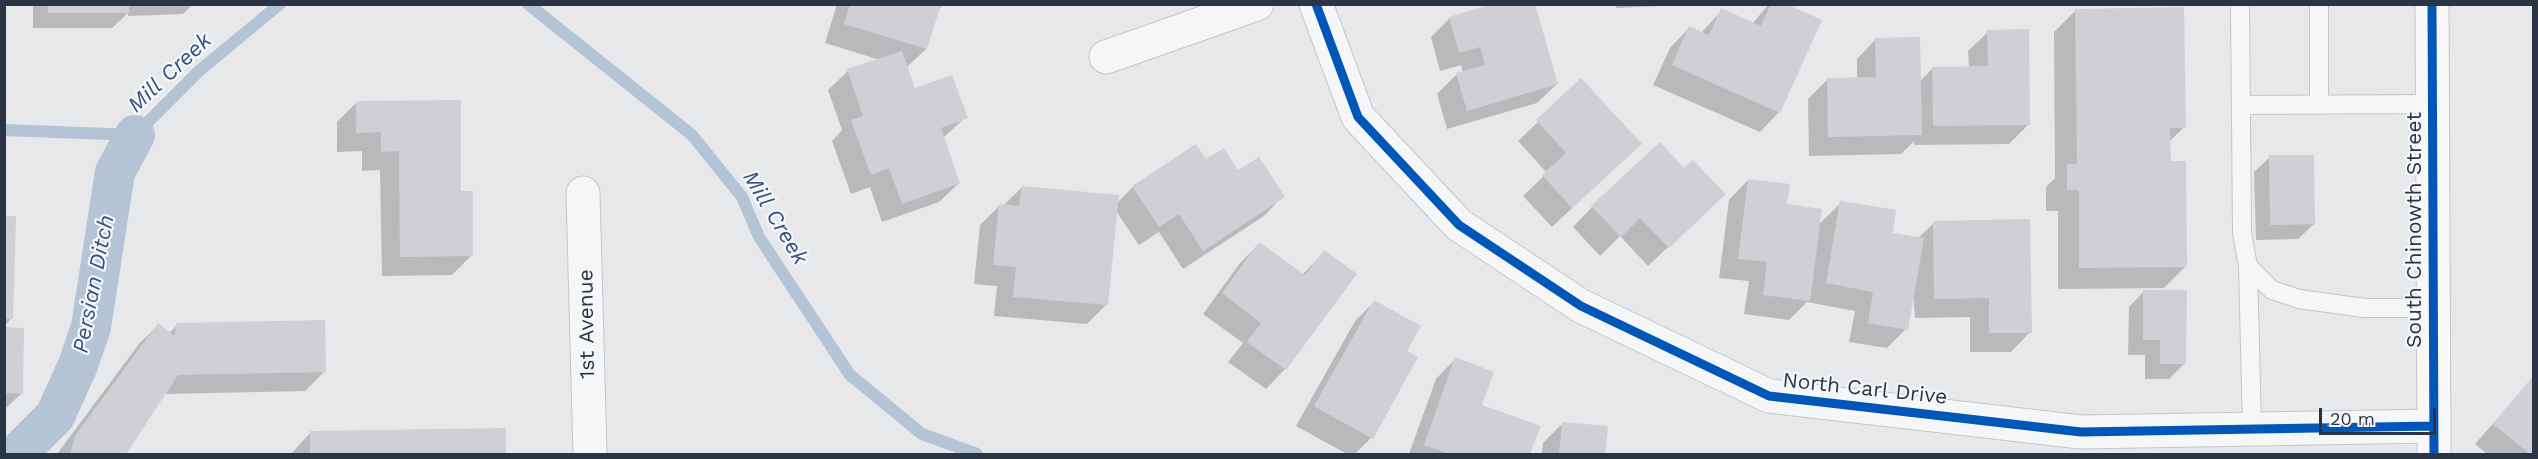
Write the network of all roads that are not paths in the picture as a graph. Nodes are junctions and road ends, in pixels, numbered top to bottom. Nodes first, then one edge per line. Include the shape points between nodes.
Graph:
1 (1257, 4) edge
2 (1316, 4) edge
3 (2240, 4) edge
4 (2319, 4) edge
5 (2432, 4) edge
6 (1106, 57) dead end
7 (2319, 104) junction
8 (2433, 104) junction
9 (2241, 105) junction
10 (583, 193) dead end
11 (2248, 266) junction
12 (2434, 308) junction
13 (2252, 428) junction
14 (2434, 440) edge
15 (590, 454) edge

1 - 6 street
2 - 13 street, North Carl Drive via 1358,117 1459,225 1581,306 1769,396 2081,432
3 - 9 lane
4 - 7 lane
5 - 8 street, South Chinowth Street
7 - 8 lane
7 - 9 lane
8 - 12 street, South Chinowth Street
9 - 11 lane via 2242,233
10 - 15 street, 1st Avenue
11 - 12 lane via 2272,290 2299,299 2364,308
11 - 13 lane
12 - 14 street, South Chinowth Street
13 - 14 street, North Carl Drive

